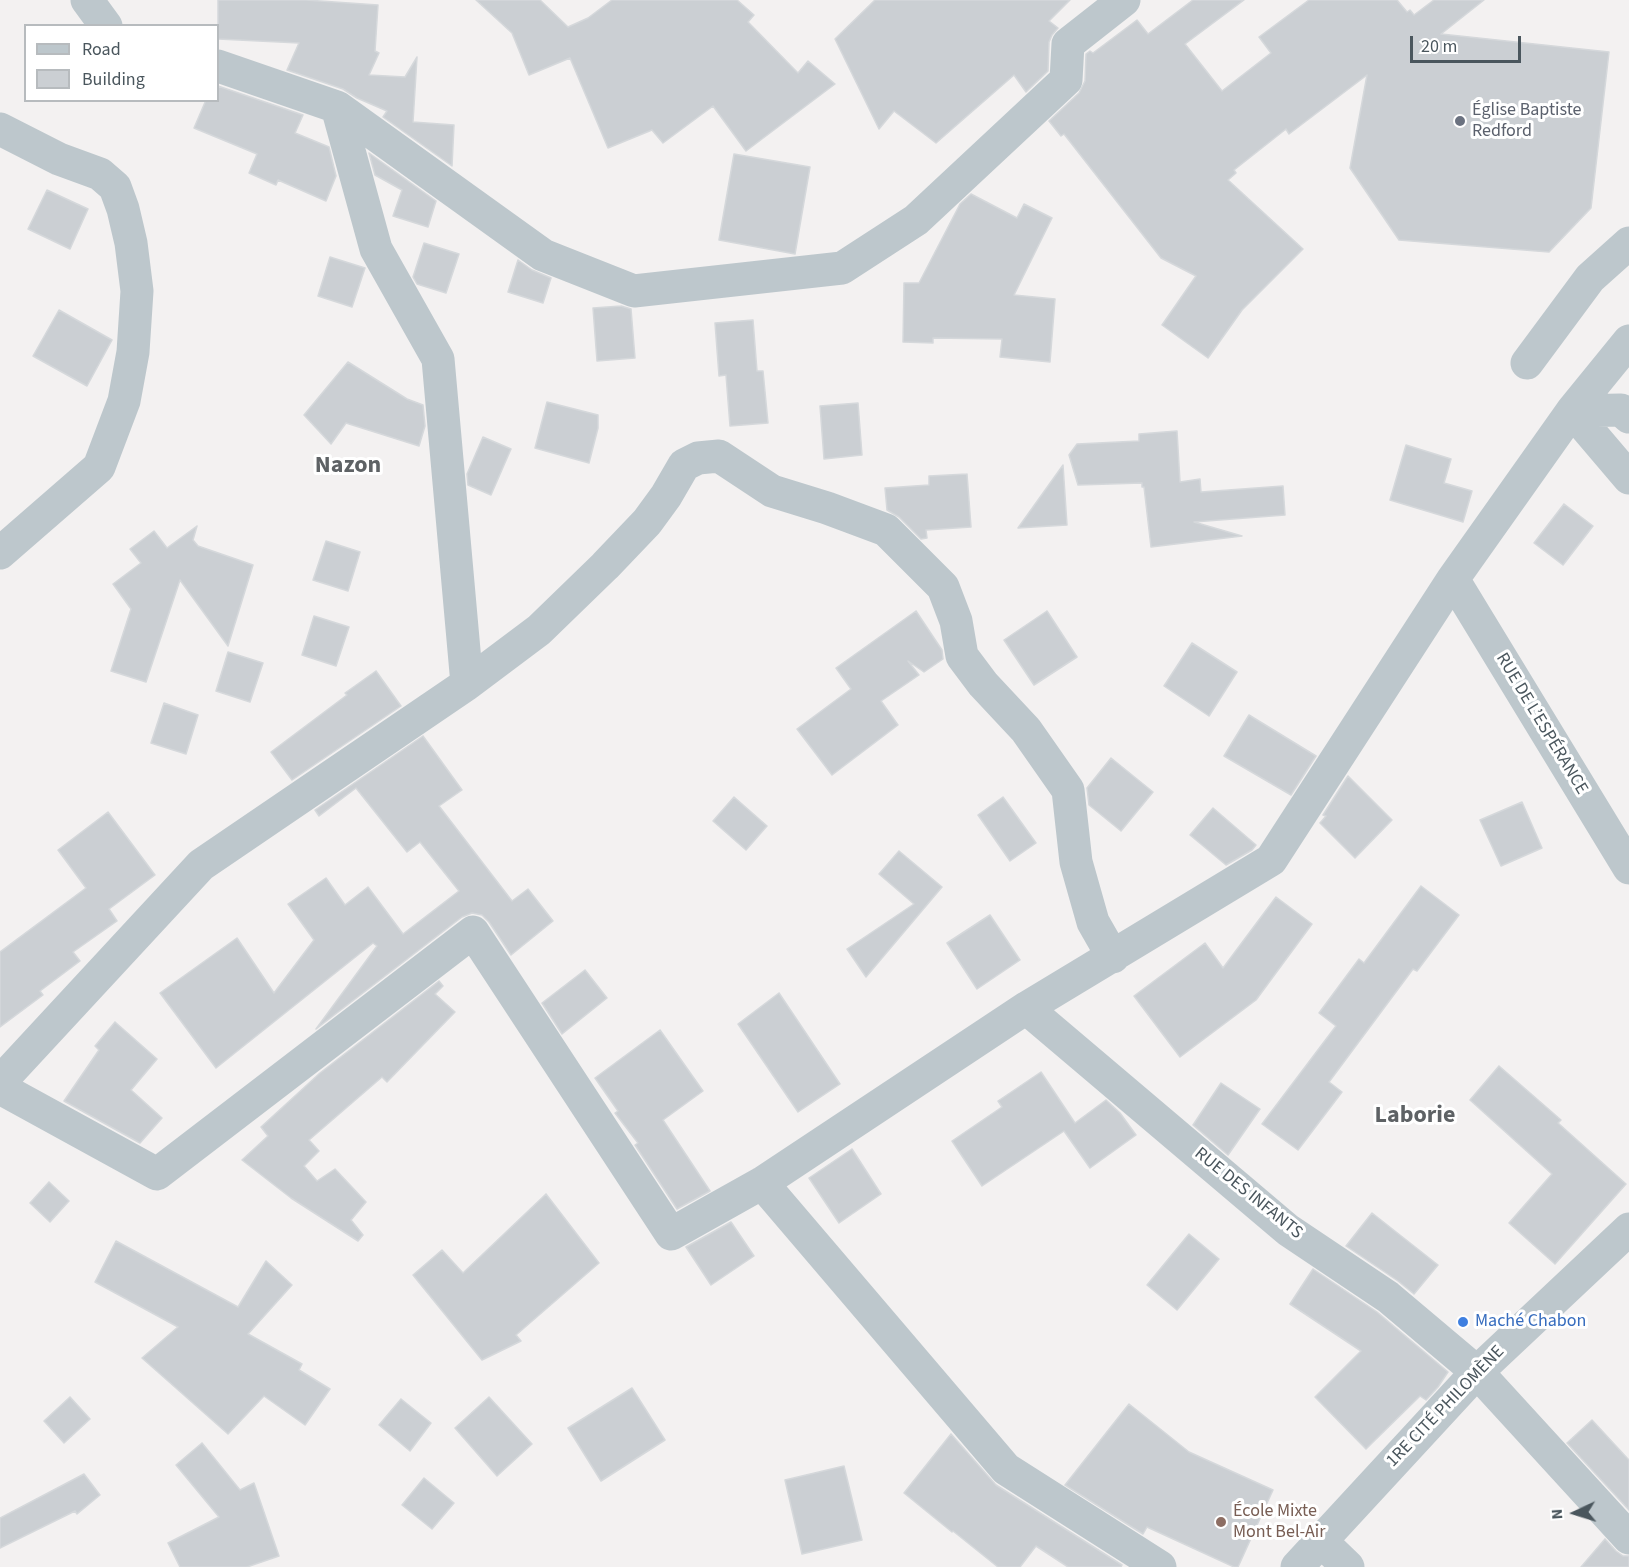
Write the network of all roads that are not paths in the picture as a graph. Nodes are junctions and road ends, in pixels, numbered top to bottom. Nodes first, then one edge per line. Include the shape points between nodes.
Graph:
1 (87, 0) edge
2 (1124, 0) edge
3 (105, 24) edge
4 (219, 66) edge
5 (337, 107) junction
6 (0, 129) edge
7 (1629, 243) edge
8 (1629, 341) edge
9 (1527, 363) dead end
10 (1572, 411) junction
11 (1629, 417) edge
12 (1629, 478) edge
13 (0, 553) edge
14 (1453, 579) junction
15 (467, 684) junction
16 (1629, 868) edge
17 (1113, 957) junction
18 (1026, 1008) junction
19 (0, 1082) edge
20 (0, 1088) edge
21 (762, 1182) junction
22 (1629, 1229) edge
23 (1477, 1372) junction
24 (1629, 1538) edge
25 (1321, 1541) junction
26 (1160, 1567) edge
27 (1297, 1567) edge
28 (1348, 1567) edge

1 - 3 street
2 - 5 street via 1068,44 1066,80 916,220 842,268 634,291 543,255
4 - 5 street
5 - 15 street via 376,249 438,359
6 - 13 street via 58,159 100,174 115,187 132,243 137,291 133,352 124,401 99,467
7 - 9 street via 1590,278
8 - 10 street
10 - 11 street via 1621,410
10 - 12 street
10 - 14 street
14 - 16 street, RUE DE L’ESPÉRANCE
14 - 17 street via 1271,860
15 - 17 street via 539,630 605,566 647,522 684,465 698,458 719,456 772,491 886,530 943,587 956,621 962,656 1026,730 1068,790 1076,862 1094,922
15 - 19 street via 201,866
17 - 18 street
18 - 21 street
18 - 23 street, RUE DES INFANTS via 1288,1230 1388,1297
20 - 21 street via 157,1174 473,932 671,1234
21 - 26 street via 1006,1469
22 - 23 street, 1RE CITÉ PHILOMÈNE
23 - 24 street, RUE DES INFANTS
23 - 25 street, 1RE CITÉ PHILOMÈNE
25 - 27 street, 1RE CITÉ PHILOMÈNE
25 - 28 street

